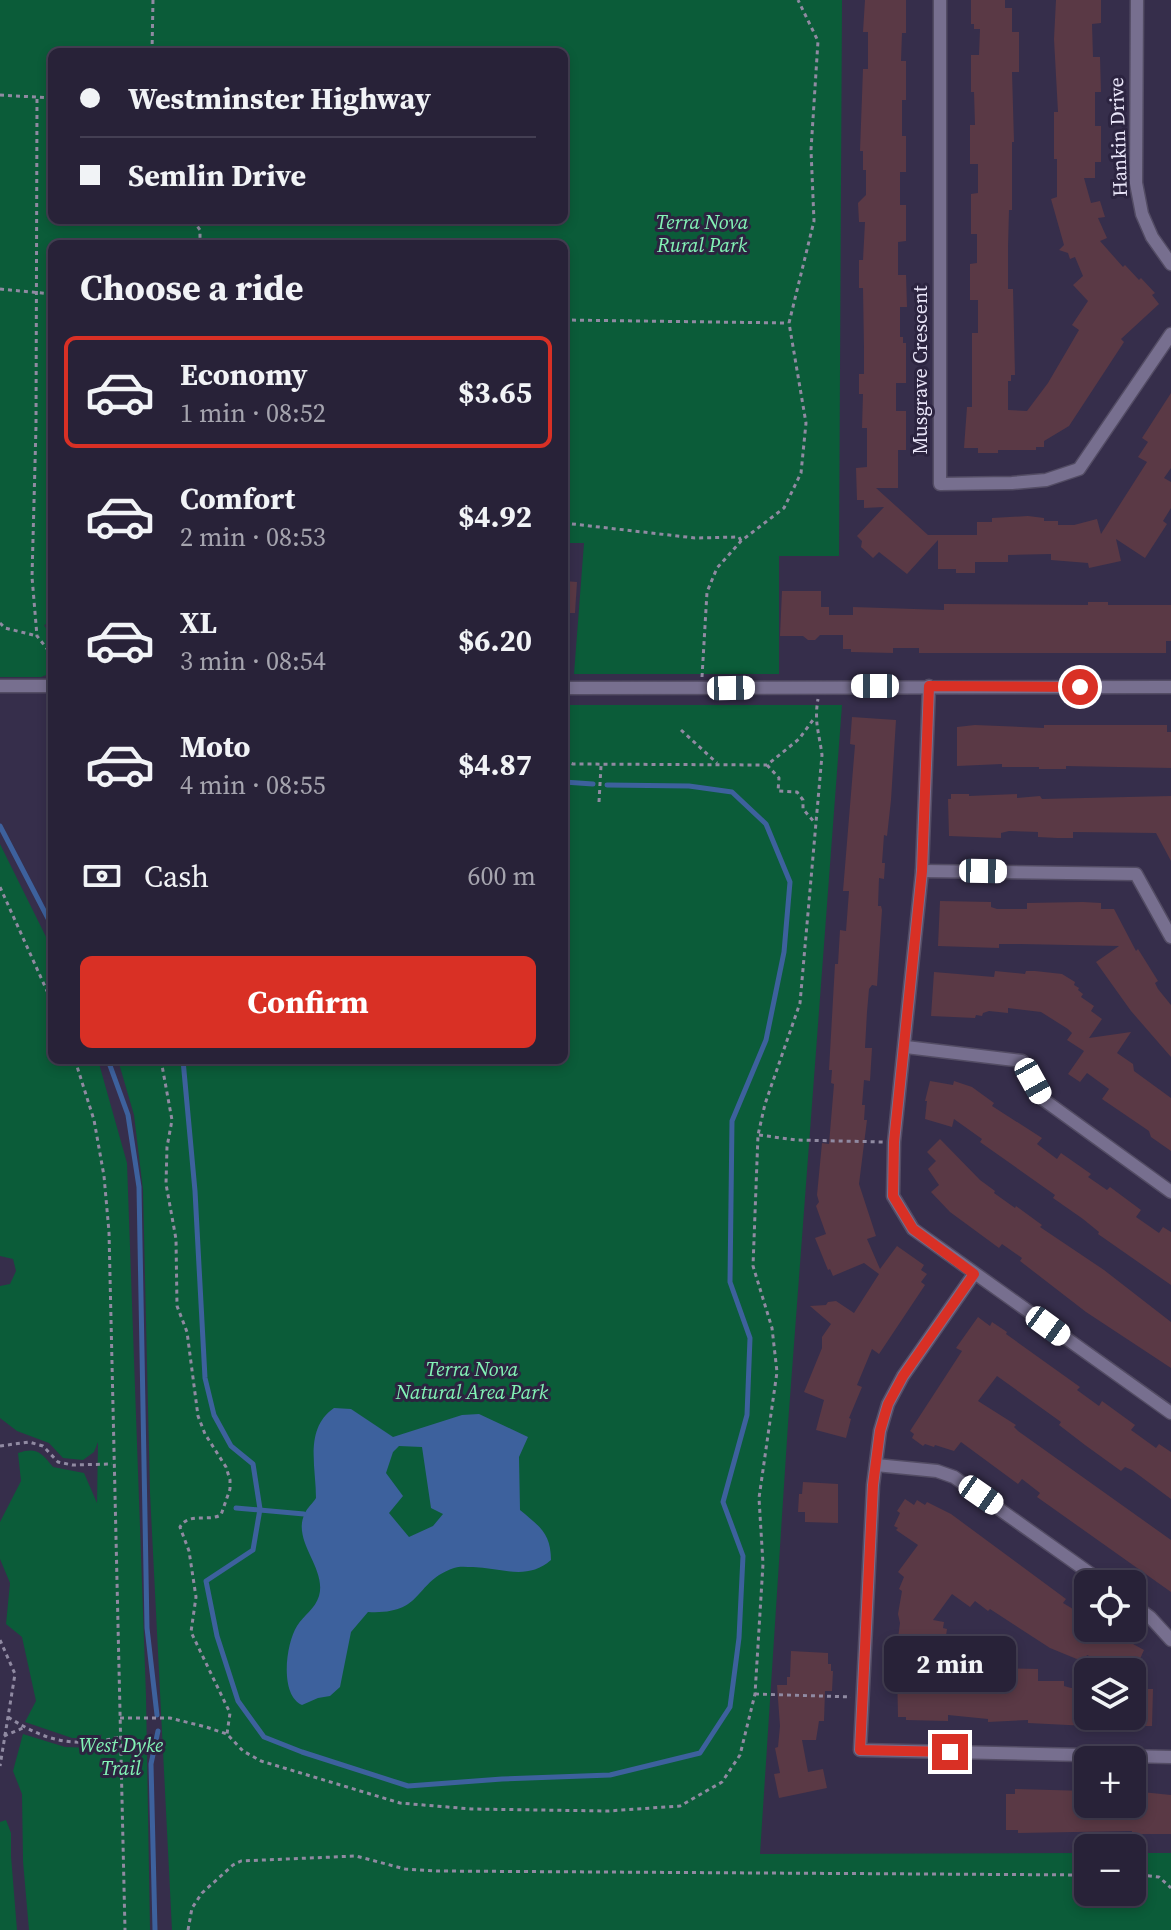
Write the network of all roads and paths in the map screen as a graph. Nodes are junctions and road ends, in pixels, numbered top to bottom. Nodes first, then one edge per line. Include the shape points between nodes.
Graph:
1 (153, 0) edge
2 (798, 0) edge
3 (940, 0) edge
4 (1137, 0) edge
5 (152, 48) edge
6 (0, 95) edge
7 (48, 98) edge
8 (37, 99) junction
9 (1171, 264) edge
10 (0, 289) edge
11 (36, 291) junction
12 (48, 293) edge
13 (568, 320) edge
14 (789, 323) junction
15 (1171, 334) edge
16 (568, 523) edge
17 (741, 541) junction
18 (0, 623) edge
19 (37, 636) junction
20 (48, 650) edge
21 (0, 686) edge
22 (48, 686) edge
23 (929, 686) junction
24 (1171, 687) edge
25 (568, 688) edge
26 (702, 688) junction
27 (818, 696) dead end
28 (814, 719) junction
29 (681, 730) dead end
30 (568, 762) edge
31 (602, 764) junction
32 (718, 764) junction
33 (767, 765) junction
34 (599, 802) dead end
35 (815, 823) junction
36 (922, 871) junction
37 (0, 887) edge
38 (1171, 937) edge
39 (48, 993) edge
40 (906, 1047) junction
41 (76, 1064) edge
42 (162, 1064) edge
43 (758, 1135) junction
44 (894, 1142) junction
45 (1171, 1192) edge
46 (974, 1274) junction
47 (1171, 1413) edge
48 (0, 1446) edge
49 (114, 1464) junction
50 (876, 1465) junction
51 (1085, 1570) edge
52 (1146, 1614) edge
53 (0, 1640) edge
54 (1171, 1640) edge
55 (755, 1694) junction
56 (863, 1697) junction
57 (8, 1717) junction
58 (120, 1718) junction
59 (24, 1727) junction
60 (227, 1734) junction
61 (4, 1736) junction
62 (120, 1737) junction
63 (1171, 1757) edge
64 (0, 1766) edge
65 (1074, 1875) edge
66 (1146, 1876) edge
67 (1171, 1888) edge
68 (125, 1930) edge
69 (188, 1930) edge

1 - 5 path
2 - 14 path via 818,41 811,150 814,221
3 - 15 street, Musgrave Crescent via 940,484 1046,480 1079,469
4 - 9 street, Hankin Drive via 1136,183 1142,214
6 - 8 path
7 - 8 path
8 - 11 path
10 - 11 path
11 - 12 path
11 - 19 path via 32,577
13 - 14 path
14 - 17 path via 806,423 801,473 784,508
16 - 17 path
17 - 26 path via 717,568 707,592
18 - 19 path
19 - 20 path
21 - 22 street
23 - 24 street
23 - 26 street
23 - 36 street
25 - 26 street
27 - 28 path
28 - 33 path
28 - 35 path via 822,755
29 - 32 path
30 - 31 path
31 - 32 path
31 - 34 path
32 - 33 path
33 - 35 path via 779,778 778,791 797,792
35 - 43 path via 800,1003
36 - 38 street via 1136,874
36 - 40 street
37 - 39 path
40 - 44 street
40 - 45 street via 1022,1061 1044,1100
41 - 49 path via 104,1176
42 - 60 path via 172,1120 166,1184 176,1239 177,1306 187,1332 198,1416 230,1480 221,1515 191,1518 180,1527 196,1597 191,1632 230,1713
43 - 44 path
43 - 55 path via 753,1266 772,1328 777,1372 759,1498 763,1564
44 - 46 street via 893,1196 913,1229
46 - 47 street
46 - 50 street via 888,1404
48 - 49 path via 29,1442 43,1446 58,1462
49 - 58 path
50 - 51 street via 954,1477
50 - 56 street
52 - 54 street
53 - 57 path via 15,1674
55 - 56 path
55 - 60 path via 740,1755 722,1782 680,1806 544,1811 400,1803 261,1761
56 - 63 street via 860,1750
57 - 59 path
57 - 61 path
58 - 60 path via 170,1718
58 - 62 path
59 - 61 path
59 - 62 path via 73,1744
61 - 64 path
62 - 68 path
65 - 69 path via 438,1871 356,1856 254,1859 233,1865 202,1893 192,1908
66 - 67 path via 1159,1877

